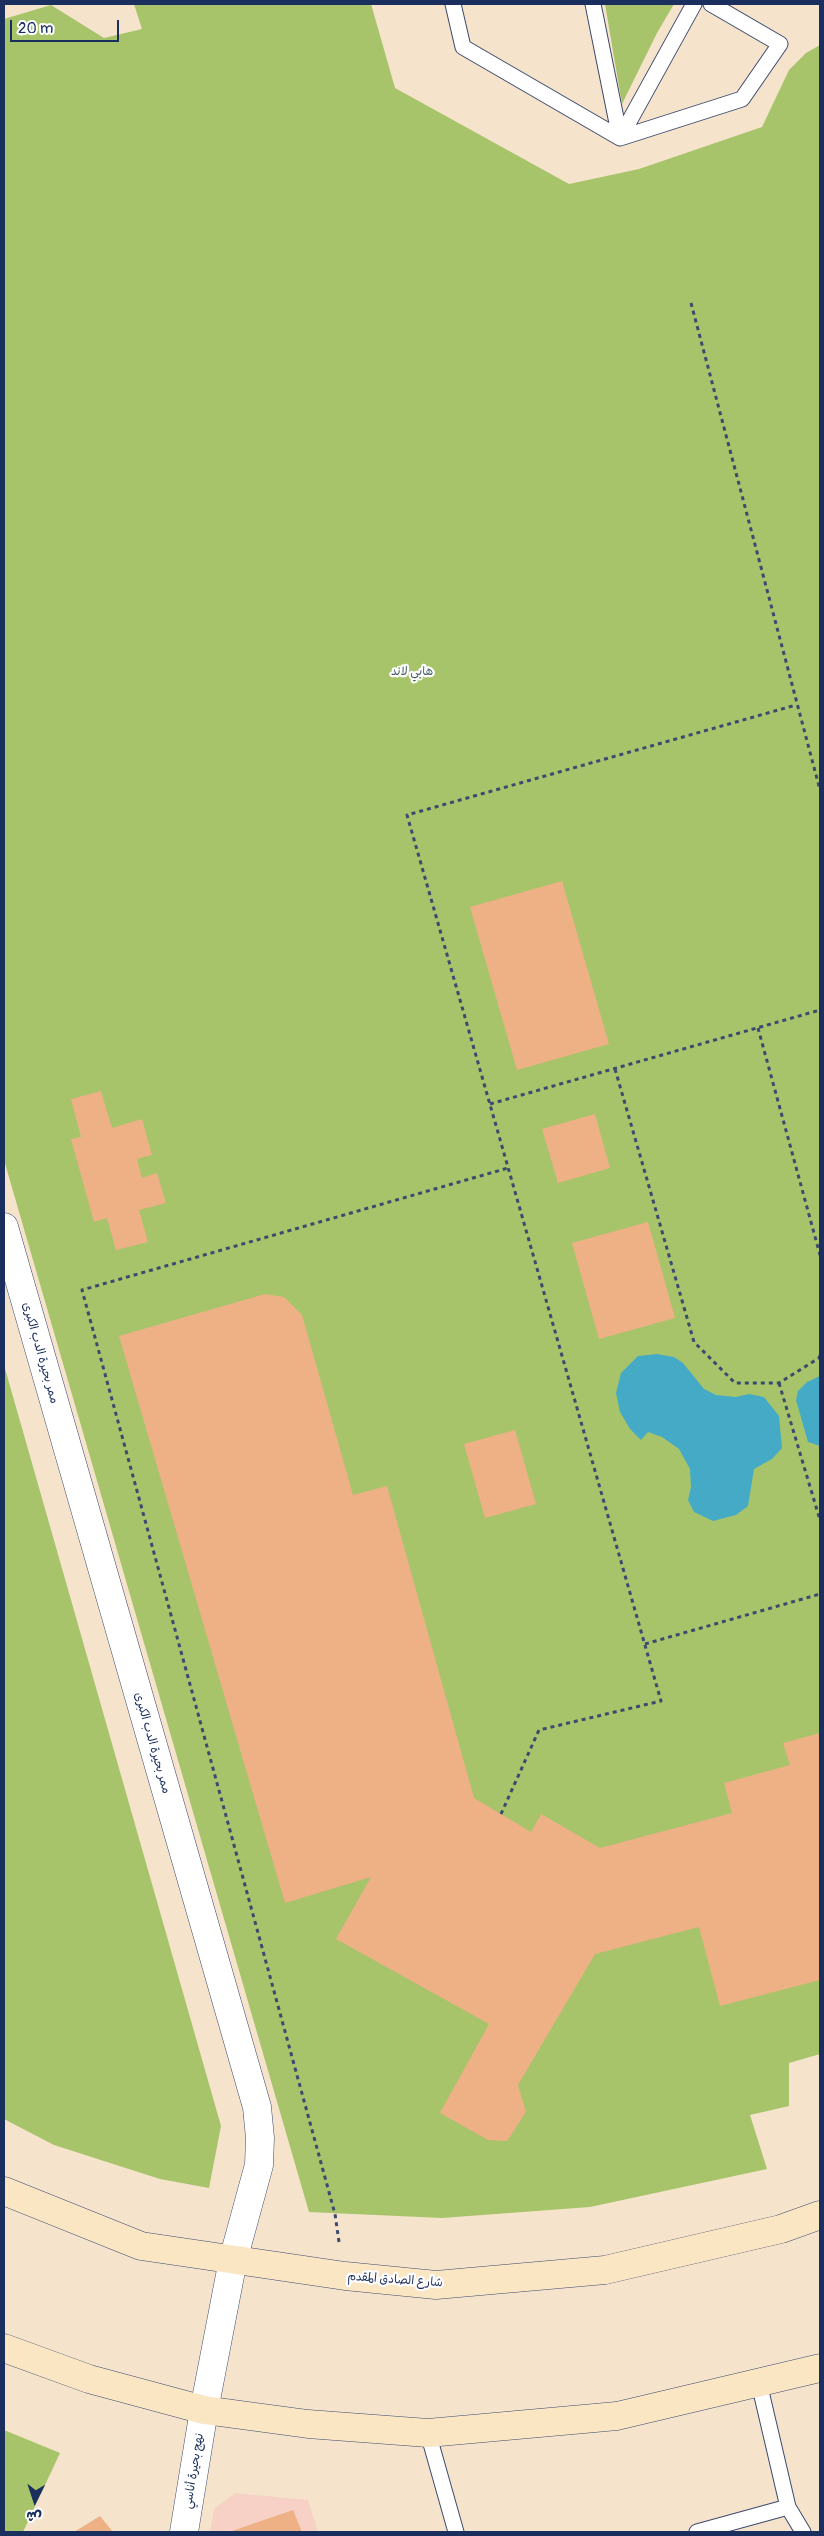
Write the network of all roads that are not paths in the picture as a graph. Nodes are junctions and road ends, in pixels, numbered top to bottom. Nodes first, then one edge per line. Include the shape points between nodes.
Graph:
1 (453, 4) edge
2 (592, 4) edge
3 (694, 4) edge
4 (711, 4) edge
5 (620, 138) junction
6 (4, 1227) edge
7 (4, 2191) edge
8 (820, 2215) edge
9 (233, 2260) junction
10 (4, 2348) edge
11 (820, 2368) edge
12 (759, 2382) junction
13 (204, 2410) junction
14 (428, 2433) junction
15 (788, 2507) junction
16 (184, 2532) edge
17 (456, 2532) edge
18 (697, 2532) edge
19 (803, 2532) edge

1 - 5 lane via 463,47
2 - 5 lane
3 - 5 lane
4 - 5 lane via 780,44 742,99
6 - 9 street, ممر بحيرة الدب الكبرى via 257,2107 259,2165
7 - 9 main road, شارع الصادق المقدم via 141,2246
8 - 9 main road, شارع الصادق المقدم via 781,2229 605,2270 436,2285
9 - 13 street, ممر بحيرة الدب الكبرى
10 - 13 main road via 89,2379
11 - 12 main road
12 - 14 main road via 617,2416
12 - 15 lane
13 - 14 main road via 308,2424
13 - 16 street, نهج بحيرة أناسي
14 - 17 lane
15 - 18 lane
15 - 19 lane

